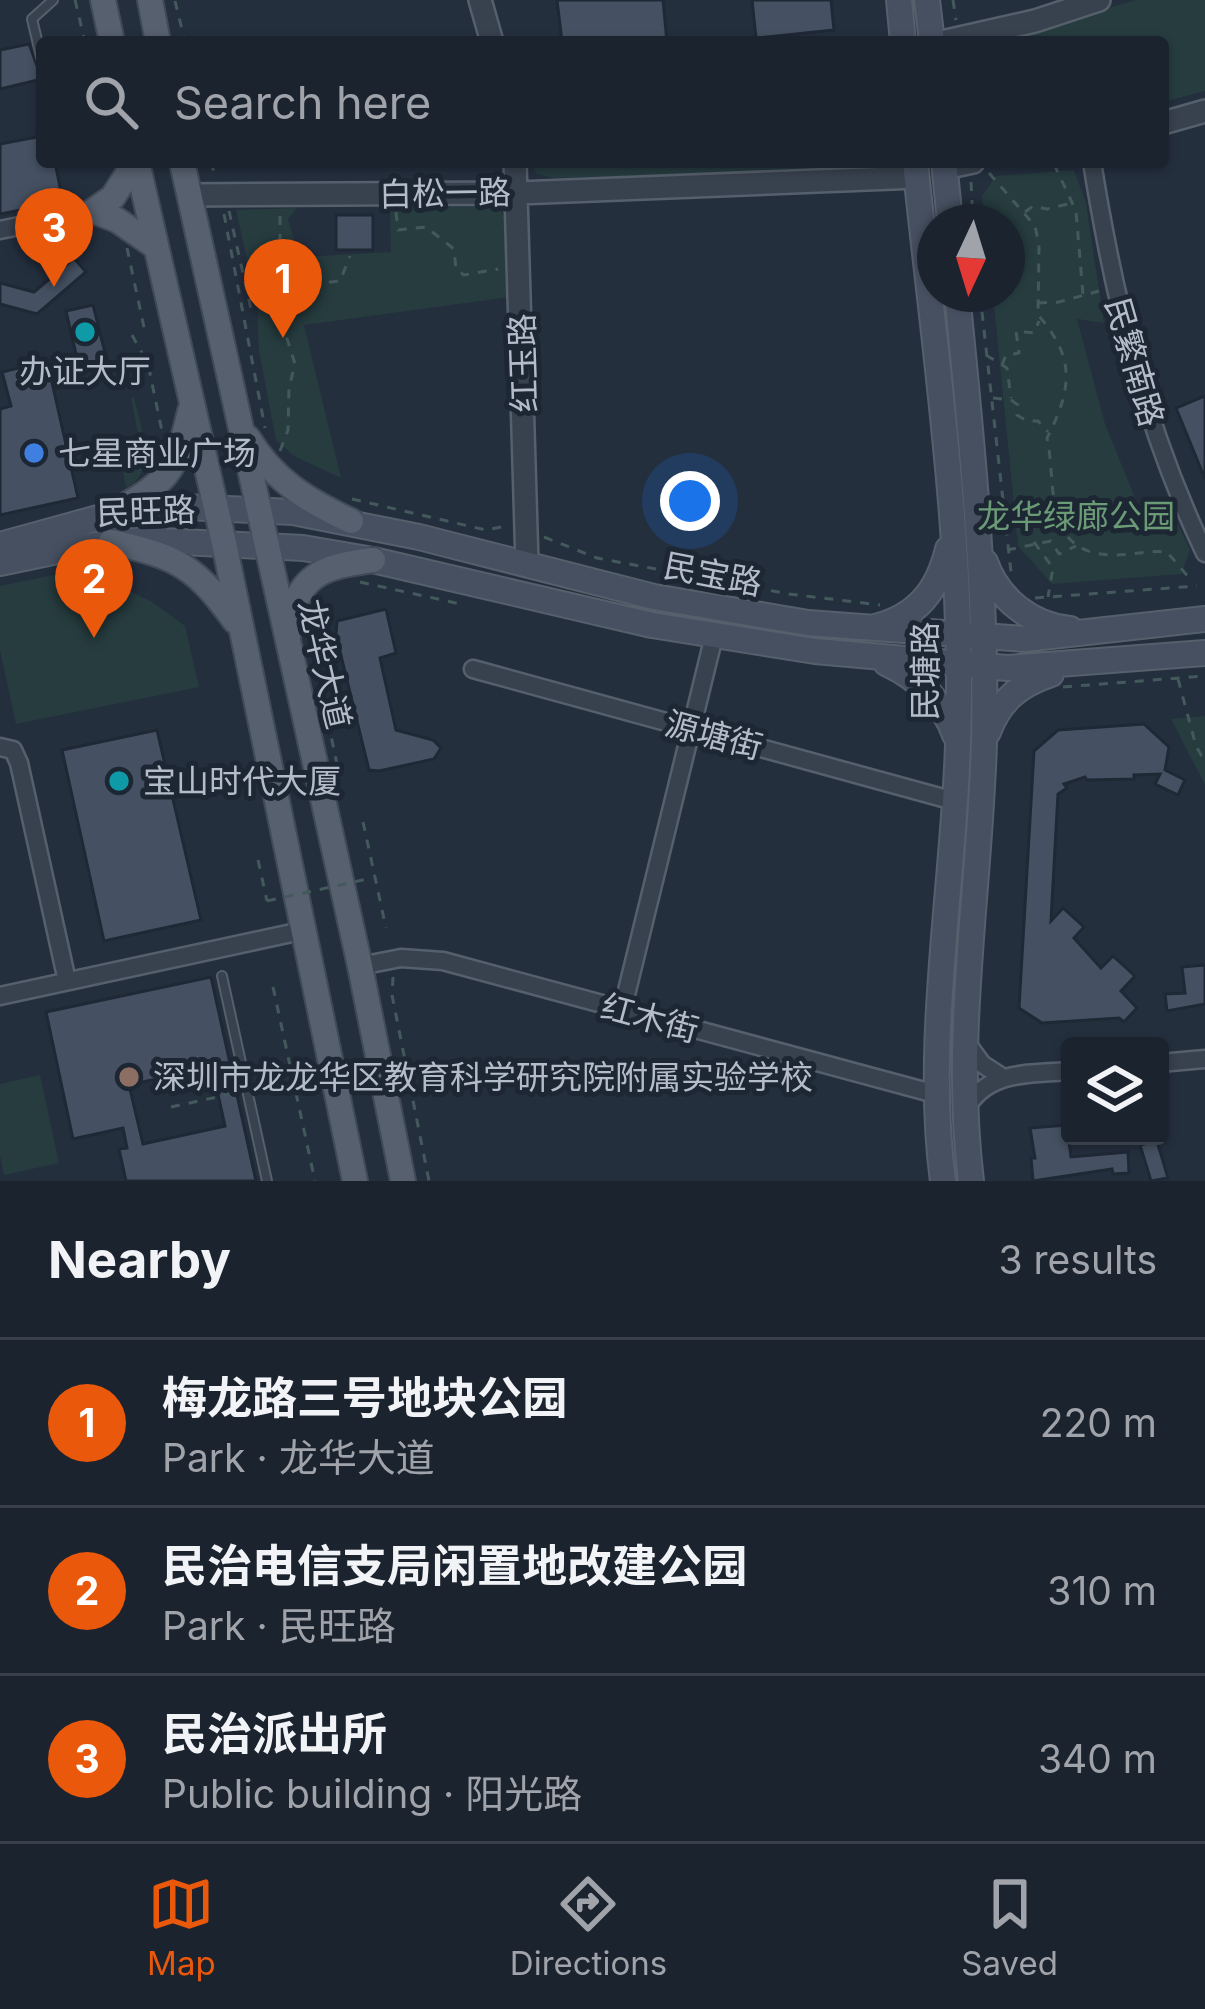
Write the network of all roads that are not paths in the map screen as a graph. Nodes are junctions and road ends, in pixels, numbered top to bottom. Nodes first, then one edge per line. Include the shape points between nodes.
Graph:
1 (53, 0) edge
2 (103, 0) edge
3 (150, 0) edge
4 (480, 0) edge
5 (899, 0) edge
6 (927, 0) edge
7 (1099, 0) edge
8 (36, 36) edge
9 (111, 36) edge
10 (157, 36) edge
11 (490, 36) edge
12 (902, 36) edge
13 (931, 36) edge
14 (969, 36) edge
15 (1205, 111) edge
16 (1169, 121) edge
17 (132, 168) edge
18 (137, 168) edge
19 (183, 168) edge
20 (516, 168) edge
21 (944, 168) edge
22 (1093, 168) edge
23 (916, 169) edge
24 (518, 193) junction
25 (189, 195) junction
26 (948, 204) edge
27 (93, 211) junction
28 (0, 230) edge
29 (156, 248) junction
30 (960, 312) edge
31 (191, 403) junction
32 (239, 424) junction
33 (216, 508) junction
34 (258, 511) junction
35 (109, 515) junction
36 (351, 521) junction
37 (954, 523) junction
38 (111, 542) junction
39 (224, 542) junction
40 (0, 545) edge
41 (264, 545) junction
42 (994, 550) junction
43 (1205, 553) edge
44 (373, 560) junction
45 (0, 563) edge
46 (527, 564) junction
47 (1205, 619) edge
48 (241, 629) junction
49 (866, 629) junction
50 (1102, 633) junction
51 (713, 637) junction
52 (959, 637) junction
53 (985, 639) junction
54 (288, 647) junction
55 (867, 656) junction
56 (1202, 660) edge
57 (958, 666) junction
58 (1073, 666) junction
59 (985, 668) junction
60 (473, 669) dead end
61 (691, 728) junction
62 (971, 746) junction
63 (0, 748) edge
64 (954, 801) junction
65 (301, 931) junction
66 (360, 965) junction
67 (223, 976) dead end
68 (67, 981) junction
69 (0, 996) edge
70 (622, 1011) junction
71 (966, 1042) junction
72 (1205, 1059) edge
73 (1169, 1062) edge
74 (1061, 1072) edge
75 (1002, 1077) junction
76 (939, 1095) junction
77 (964, 1110) junction
78 (267, 1181) edge
79 (356, 1181) edge
80 (403, 1181) edge
81 (943, 1181) edge
82 (970, 1181) edge

1 - 8 lane via 32,20
2 - 9 main road
3 - 10 main road
4 - 11 street
5 - 12 main road
6 - 13 main road
7 - 14 street
15 - 16 street
17 - 27 main road
18 - 29 main road
19 - 25 main road, 龙华大道
20 - 24 street, 红玉路
21 - 26 main road
22 - 43 street, 民繁南路 via 1130,355
23 - 24 street, 白松一路
23 - 37 main road, 民塘路
24 - 25 street, 白松一路
24 - 46 street, 红玉路
25 - 32 main road, 龙华大道
27 - 28 street
27 - 29 main road
29 - 31 main road
30 - 42 main road, 民塘路
31 - 33 main road
31 - 35 main road via 169,474
32 - 34 main road, 龙华大道
32 - 36 main road via 278,478
33 - 34 main road, 民宝路
33 - 35 main road, 民旺路
33 - 39 main road
34 - 36 main road, 民宝路
34 - 41 main road, 龙华大道
35 - 40 main road, 民旺路
36 - 46 main road, 民宝路
37 - 49 main road via 940,578 925,600 894,622
37 - 52 main road, 民塘路
38 - 39 main road, 民旺路
38 - 45 main road, 民旺路
38 - 48 main road via 191,569
39 - 41 main road, 民宝路
39 - 48 main road
41 - 44 main road, 民宝路
41 - 54 main road, 龙华大道
42 - 50 main road via 996,584 1025,615
42 - 53 main road, 民塘路
44 - 51 main road, 民宝路
44 - 54 main road via 322,570 303,587
46 - 49 main road, 民宝路 via 702,607
47 - 50 main road, 民宝路
48 - 65 main road
49 - 52 main road, 民宝路
50 - 53 main road, 民宝路
51 - 55 main road, 民宝路
51 - 61 street
52 - 53 main road, 民宝路
52 - 57 main road, 民塘路
53 - 59 main road, 民塘路
54 - 66 main road, 龙华大道
55 - 57 main road, 民宝路
55 - 62 main road via 924,688
56 - 58 main road, 民宝路
57 - 59 main road, 民宝路
57 - 62 main road, 民塘路
58 - 59 main road, 民宝路
58 - 62 main road via 1010,694
59 - 62 main road, 民塘路
60 - 61 street, 源塘街
61 - 64 street, 源塘街
61 - 70 street
62 - 64 main road, 民塘路
62 - 71 main road, 民塘路
63 - 68 street via 13,750 19,763
64 - 76 main road, 民塘路
65 - 68 street
65 - 79 main road
66 - 70 street, 红木街 via 423,957
66 - 80 main road, 龙华大道
67 - 78 lane
68 - 69 street
70 - 76 street, 红木街
71 - 75 street
71 - 77 main road, 民塘路
72 - 73 street
74 - 75 street
75 - 77 street
76 - 81 main road, 民塘路
77 - 82 main road, 民塘路

